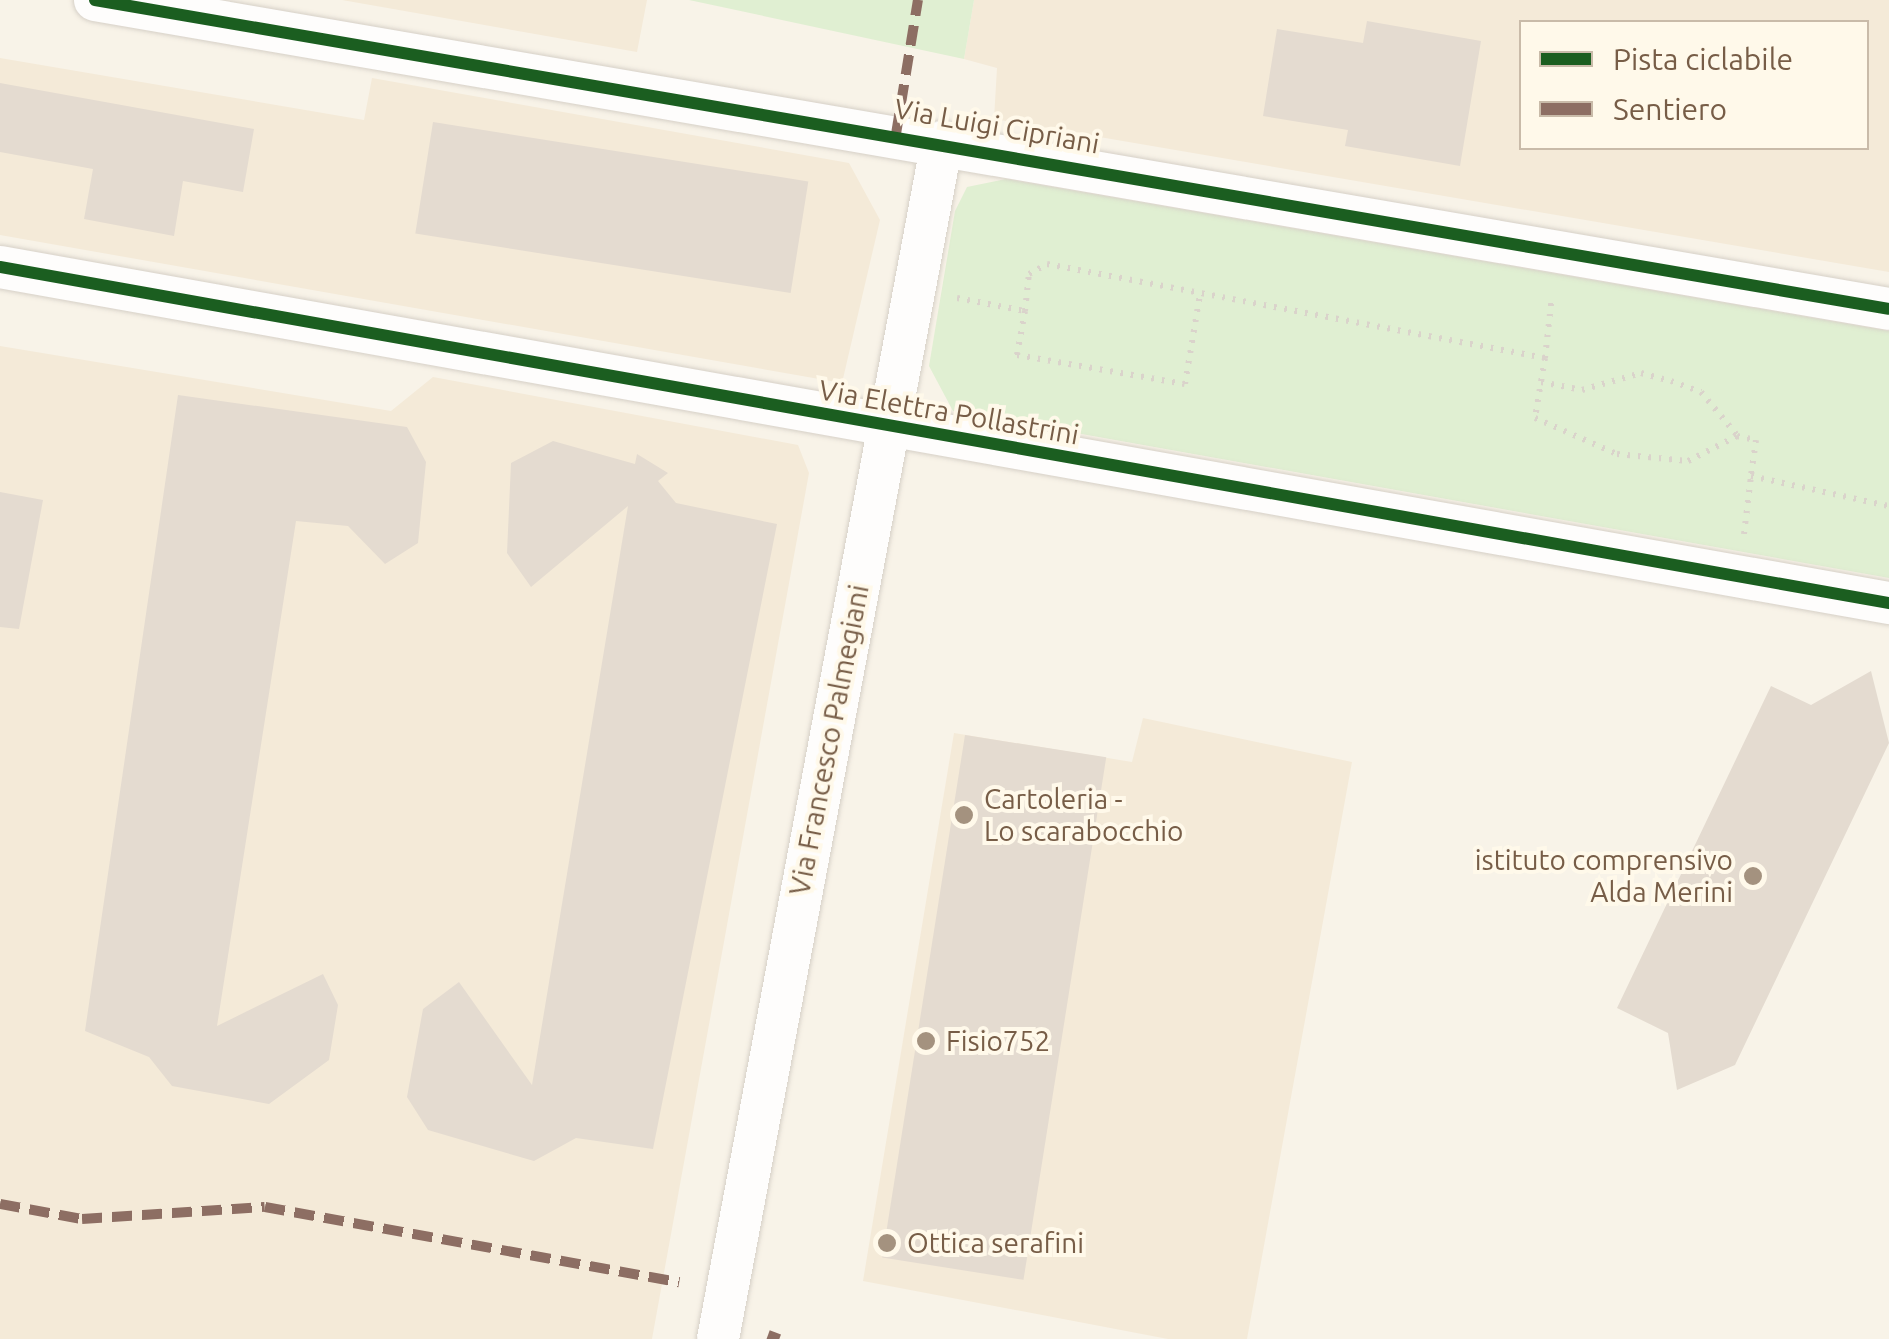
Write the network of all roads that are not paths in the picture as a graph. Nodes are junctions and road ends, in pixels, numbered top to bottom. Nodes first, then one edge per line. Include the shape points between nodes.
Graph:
1 (95, 0) edge
2 (942, 142) junction
3 (0, 268) edge
4 (1889, 309) edge
5 (888, 427) junction
6 (1889, 603) edge
7 (718, 1339) edge

1 - 2 street, Via Luigi Cipriani
2 - 4 street, Via Luigi Cipriani
2 - 5 street, Via Francesco Palmegiani
3 - 5 street, Via Elettra Pollastrini
5 - 6 street, Via Elettra Pollastrini
5 - 7 street, Via Francesco Palmegiani

